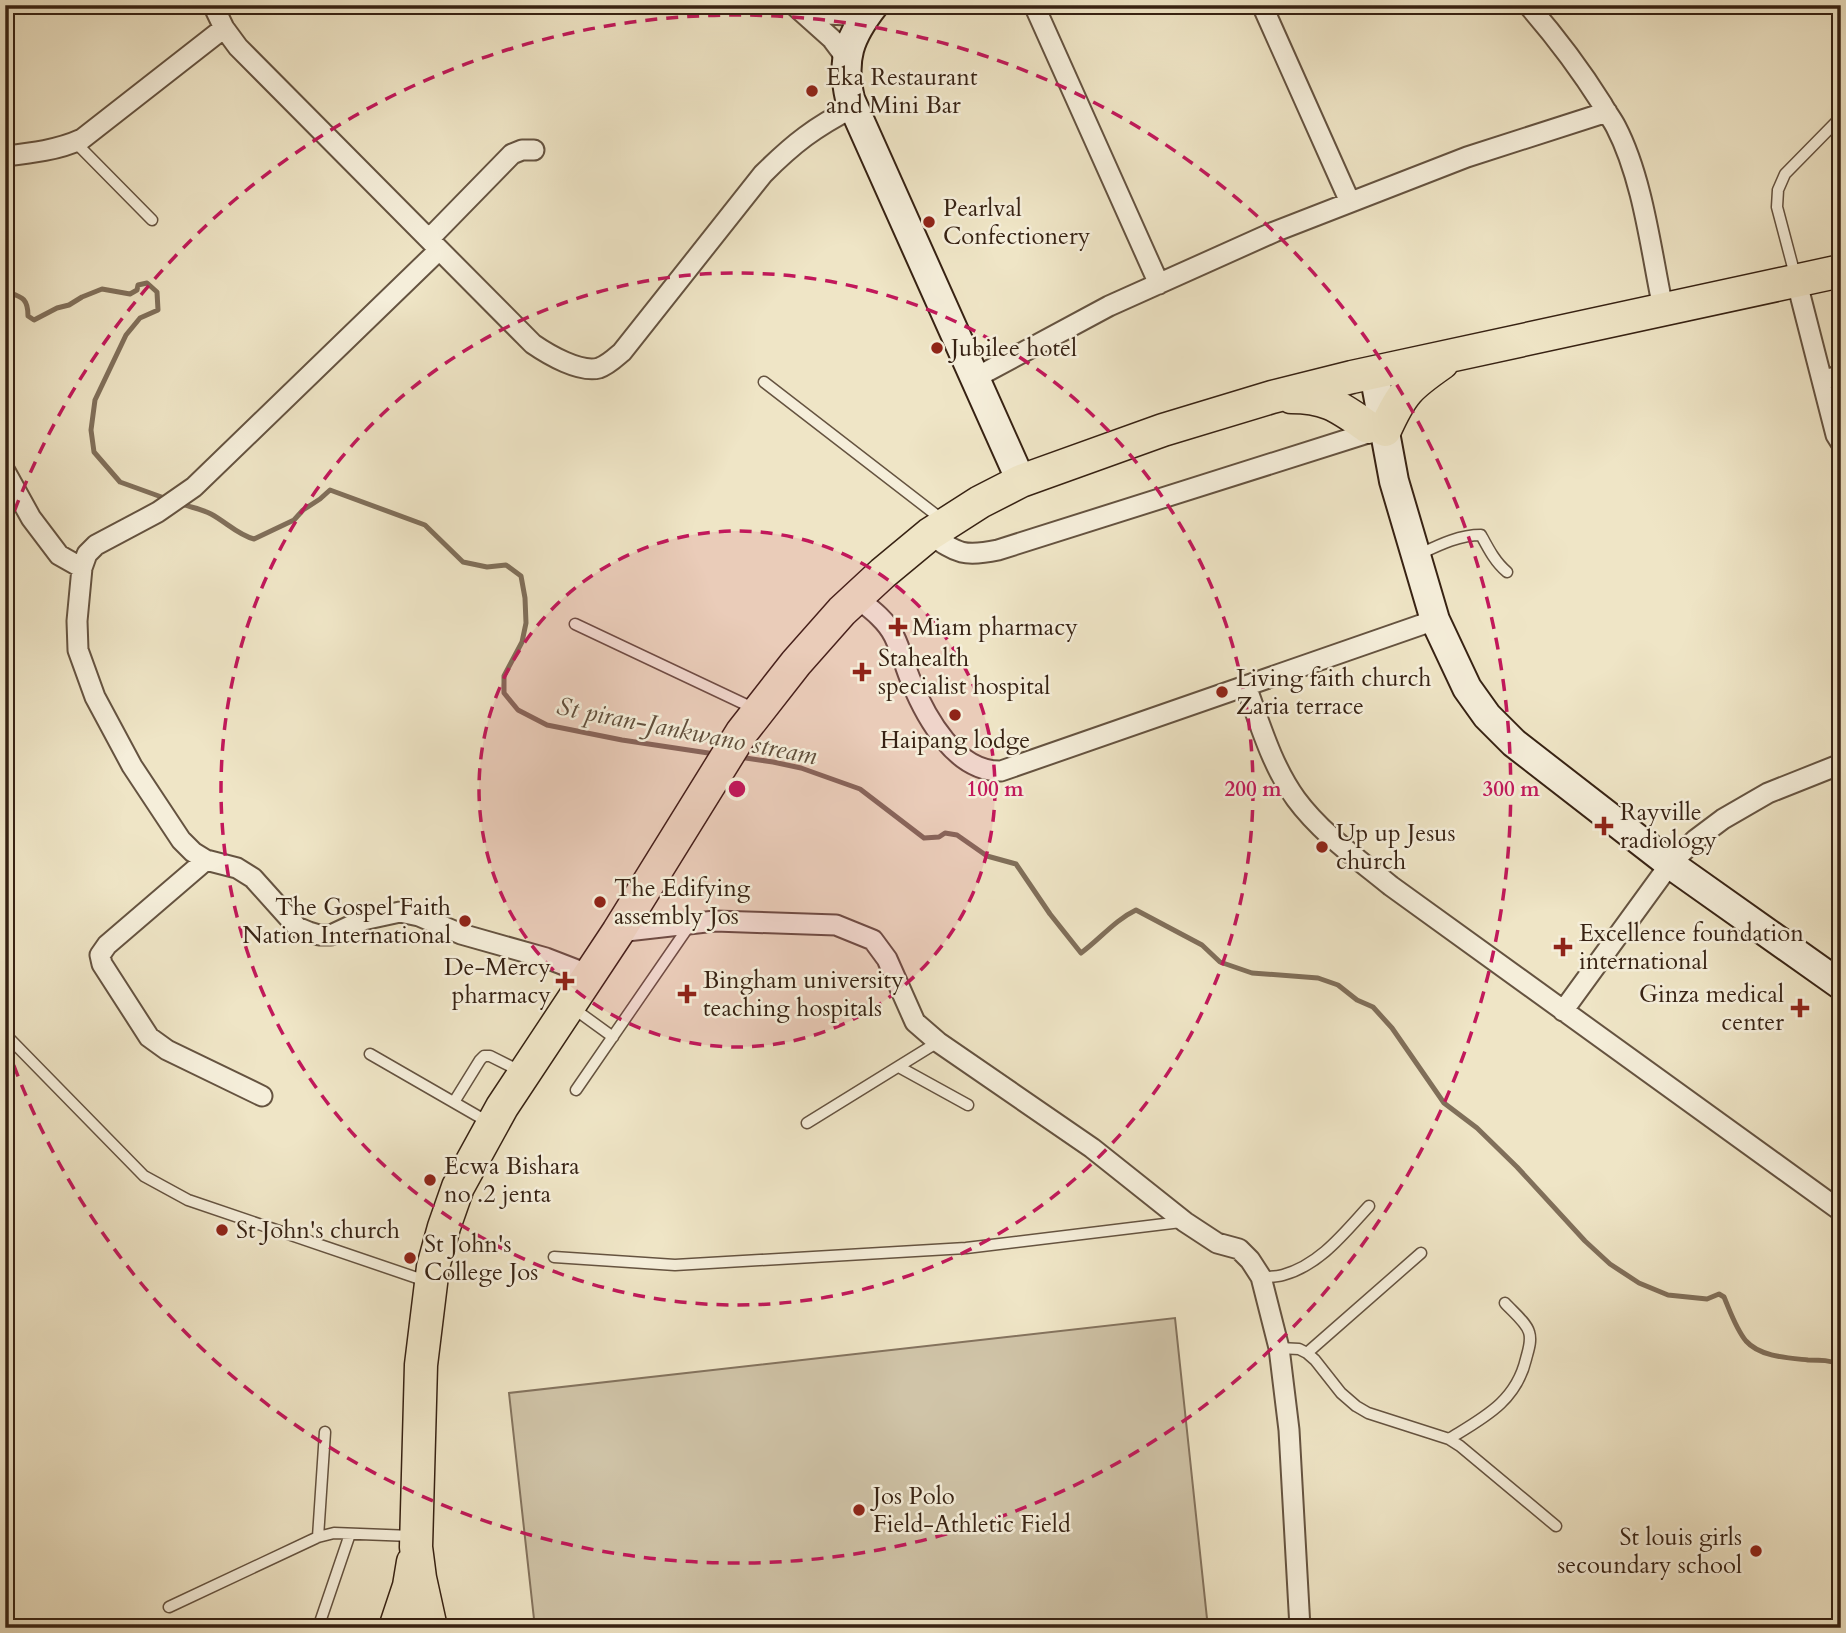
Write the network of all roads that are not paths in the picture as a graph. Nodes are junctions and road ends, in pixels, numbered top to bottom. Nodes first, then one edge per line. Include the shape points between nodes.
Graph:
1 (213, 5) edge
2 (795, 5) edge
3 (1034, 5) edge
4 (1262, 5) edge
5 (1528, 5) edge
6 (870, 11) edge
7 (224, 28) junction
8 (847, 59) junction
9 (854, 107) junction
10 (1606, 112) junction
11 (1841, 117) edge
12 (75, 142) junction
13 (534, 150) dead end
14 (5, 156) edge
15 (1350, 202) junction
16 (152, 220) dead end
17 (434, 245) junction
18 (1841, 271) edge
19 (1796, 279) junction
20 (1158, 284) junction
21 (1663, 308) junction
22 (1453, 355) junction
23 (1363, 375) junction
24 (975, 378) junction
25 (1832, 378) edge
26 (764, 382) dead end
27 (1272, 397) junction
28 (1375, 429) junction
29 (1841, 443) edge
30 (5, 471) edge
31 (1021, 481) junction
32 (939, 528) junction
33 (1416, 556) junction
34 (82, 568) junction
35 (1507, 572) dead end
36 (857, 598) junction
37 (1435, 620) junction
38 (575, 624) dead end
39 (1246, 686) junction
40 (750, 721) junction
41 (1841, 764) edge
42 (206, 860) junction
43 (1670, 864) junction
44 (690, 924) junction
45 (618, 932) junction
46 (590, 975) junction
47 (1841, 985) edge
48 (569, 1006) junction
49 (1563, 1011) junction
50 (5, 1034) edge
51 (613, 1037) junction
52 (938, 1042) junction
53 (370, 1054) dead end
54 (899, 1067) junction
55 (524, 1074) junction
56 (576, 1090) dead end
57 (261, 1096) dead end
58 (454, 1102) junction
59 (968, 1105) dead end
60 (807, 1123) dead end
61 (492, 1124) junction
62 (1369, 1206) dead end
63 (1841, 1210) edge
64 (1185, 1222) junction
65 (1421, 1253) dead end
66 (554, 1258) dead end
67 (1261, 1277) junction
68 (431, 1283) junction
69 (1505, 1303) dead end
70 (1279, 1348) junction
71 (1307, 1353) junction
72 (326, 1432) dead end
73 (1449, 1439) junction
74 (1556, 1526) dead end
75 (349, 1534) junction
76 (318, 1537) junction
77 (416, 1542) junction
78 (169, 1607) dead end
79 (318, 1628) edge
80 (395, 1628) edge
81 (430, 1628) edge
82 (1300, 1628) edge

1 - 7 street
2 - 6 street via 828,13
2 - 8 street
3 - 20 street
4 - 15 street
5 - 10 street
6 - 8 street via 850,42
7 - 12 street
7 - 17 street
8 - 9 street
9 - 17 street via 803,137 763,174 622,352 601,368 580,368 533,344
9 - 24 street
10 - 15 street via 1467,157
10 - 21 street via 1631,164
11 - 19 lane via 1786,174 1778,190 1777,207
12 - 14 street
12 - 16 lane
13 - 17 street via 512,154
15 - 20 street
17 - 34 street via 194,487 96,545
18 - 19 main road
19 - 21 main road
19 - 25 street
20 - 24 street
21 - 22 main road
22 - 23 main road
22 - 28 main road via 1417,380
23 - 27 main road
23 - 28 street
24 - 31 street
25 - 29 street via 1836,435
26 - 32 lane
27 - 28 main road via 1325,400
27 - 31 main road
28 - 32 street via 998,550 964,554 950,548
28 - 33 street
30 - 34 street via 31,518 59,555
31 - 32 main road
32 - 36 main road
33 - 35 lane via 1443,543 1481,535
33 - 37 street
34 - 42 street via 78,650 95,697 132,766 181,840
36 - 39 street via 893,635 931,721 964,758 990,771
36 - 40 main road
37 - 39 street
37 - 43 street via 1468,688 1514,743
38 - 40 lane
39 - 49 street via 1279,771 1312,818 1391,886
40 - 45 main road
41 - 43 street via 1768,793 1723,819
42 - 46 street via 253,878 297,927 319,935 400,912
42 - 57 street via 107,944 100,955 102,964 149,1037
43 - 47 street
43 - 49 street
44 - 45 street
44 - 51 lane
44 - 52 street via 836,925 873,940 887,959 915,1022
45 - 46 main road
46 - 48 main road
48 - 51 lane
48 - 55 main road
49 - 63 street
50 - 68 lane via 144,1176 188,1200
51 - 56 lane
52 - 54 lane
52 - 64 street via 1092,1148
53 - 58 lane
54 - 59 lane
54 - 60 lane
55 - 58 lane via 484,1056
55 - 61 main road
58 - 61 lane
61 - 68 main road via 458,1187
62 - 67 lane via 1307,1266 1281,1276
64 - 66 lane via 965,1248 689,1265
64 - 67 street via 1217,1243 1239,1249
65 - 71 lane
67 - 70 street
68 - 77 main road via 421,1365
69 - 73 lane via 1529,1331 1525,1364 1515,1388 1496,1410
70 - 71 lane
70 - 82 street via 1289,1430
71 - 73 lane via 1356,1406
72 - 76 lane
73 - 74 lane
75 - 76 lane
75 - 77 lane
75 - 79 lane
76 - 78 lane
77 - 80 main road via 409,1586
77 - 81 main road

